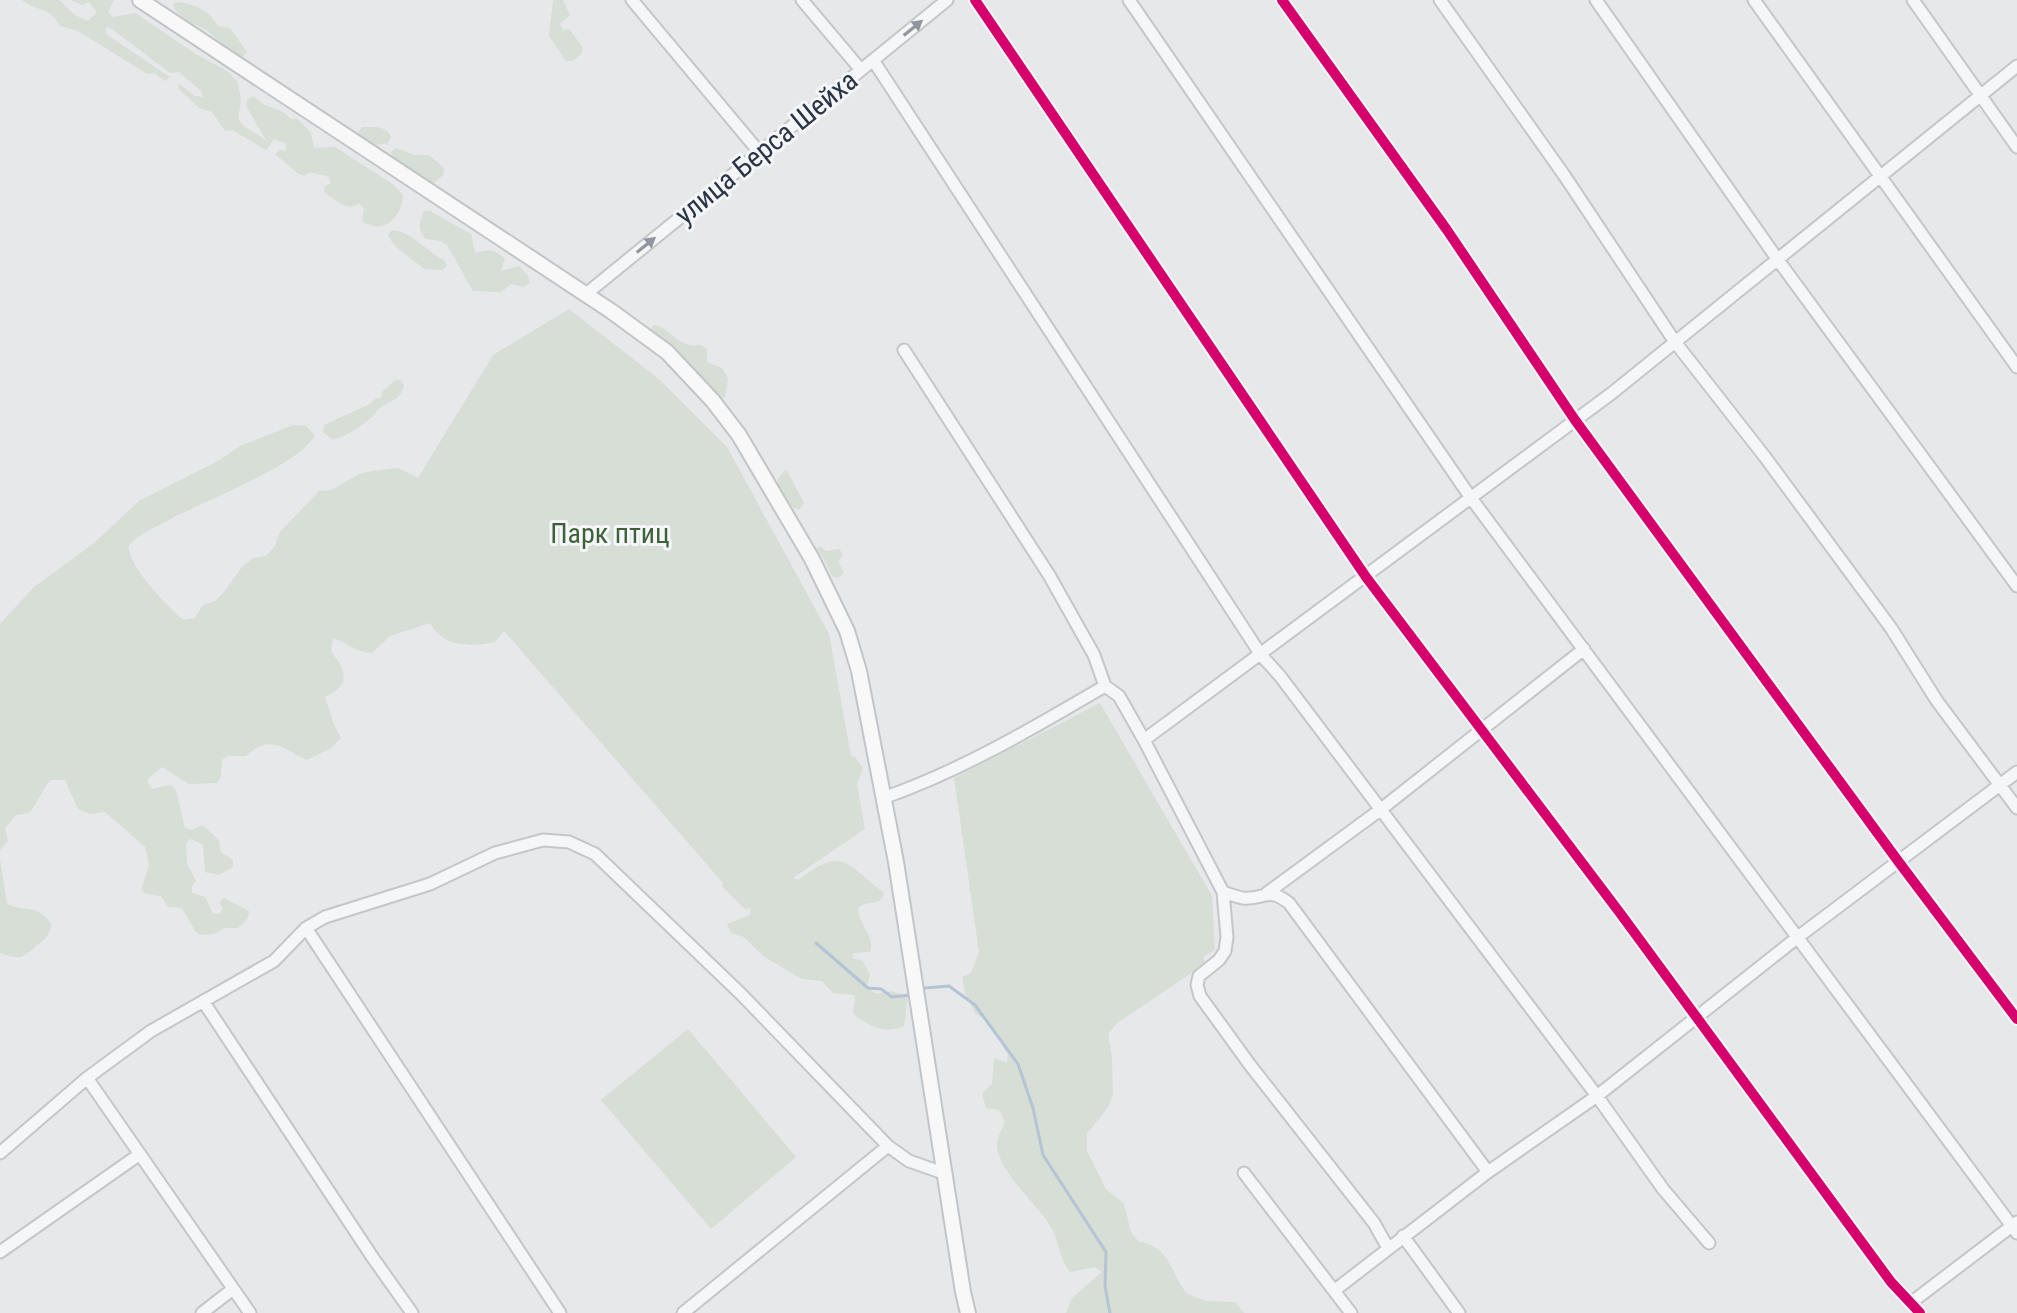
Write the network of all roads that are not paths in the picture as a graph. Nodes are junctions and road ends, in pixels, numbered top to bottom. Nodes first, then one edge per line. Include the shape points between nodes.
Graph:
1 (140, 0) edge
2 (632, 0) edge
3 (802, 0) edge
4 (947, 0) edge
5 (975, 0) edge
6 (1129, 0) edge
7 (1282, 0) edge
8 (1440, 0) edge
9 (1596, 0) edge
10 (1754, 0) edge
11 (1913, 0) edge
12 (873, 60) junction
13 (2017, 66) edge
14 (861, 70) junction
15 (1980, 96) junction
16 (2017, 147) edge
17 (760, 153) junction
18 (1881, 177) junction
19 (1778, 260) junction
20 (586, 294) junction
21 (1675, 342) junction
22 (904, 350) dead end
23 (2017, 367) edge
24 (1575, 420) junction
25 (1471, 498) junction
26 (1366, 577) junction
27 (2017, 586) edge
28 (1584, 649) junction
29 (1261, 655) junction
30 (1105, 686) junction
31 (1481, 730) junction
32 (1144, 740) junction
33 (2017, 772) edge
34 (2000, 785) junction
35 (883, 798) junction
36 (2017, 808) edge
37 (1380, 810) junction
38 (1898, 861) junction
39 (1223, 892) junction
40 (1267, 893) junction
41 (306, 928) junction
42 (1798, 937) junction
43 (203, 1001) junction
44 (1697, 1017) junction
45 (2017, 1019) edge
46 (87, 1078) junction
47 (1597, 1096) junction
48 (888, 1146) junction
49 (0, 1153) edge
50 (140, 1154) junction
51 (1488, 1172) junction
52 (1244, 1173) dead end
53 (946, 1174) junction
54 (2015, 1227) edge
55 (1403, 1236) junction
56 (1709, 1243) dead end
57 (1388, 1248) junction
58 (0, 1252) edge
59 (233, 1289) junction
60 (1335, 1290) junction
61 (1912, 1302) junction
62 (202, 1313) edge
63 (250, 1313) edge
64 (412, 1313) edge
65 (560, 1313) edge
66 (683, 1313) edge
67 (968, 1313) edge
68 (1351, 1313) edge
69 (1459, 1313) edge
70 (1920, 1313) edge

1 - 20 main road
2 - 17 street
3 - 14 street
12 -> 4 street, улица Берса Шейха
5 - 26 street
6 - 25 street
7 - 24 street
8 - 21 street
9 - 19 street
10 - 18 street
11 - 15 street
12 - 14 street, улица Берса Шейха
12 - 29 street
13 - 15 street
14 - 17 street, улица Берса Шейха
15 - 16 street
15 - 18 street
20 -> 17 street, улица Берса Шейха
18 - 19 street
18 - 23 street
19 - 21 street
19 - 27 street
20 - 35 main road via 667,352 713,401 771,488 847,631
21 - 24 street
21 - 34 street via 1891,628
22 - 30 street via 1049,575 1094,655
24 - 25 street
24 - 38 street
25 - 26 street
25 - 28 street
26 - 29 street
26 - 31 street
28 - 31 street
28 - 42 street
29 - 32 street
29 - 37 street
30 - 32 street via 1119,696
30 - 35 street via 995,751
31 - 37 street
31 - 44 street
32 - 39 street
33 - 34 street
34 - 36 street
34 - 38 street
35 - 53 main road
37 - 40 street
37 - 47 street
38 - 42 street
38 - 45 street
39 - 40 street via 1244,898
39 - 57 street via 1225,951 1199,976 1200,996
40 - 51 street via 1289,903
41 - 43 street via 274,961
41 - 48 street via 325,917 430,884 495,853 543,840 569,842 595,854
41 - 65 street
42 - 44 street
42 - 54 street
43 - 46 street
43 - 64 street
44 - 47 street
44 - 61 street via 1891,1282
46 - 49 street
46 - 50 street
47 - 51 street
47 - 56 street
48 - 53 street via 909,1161
48 - 66 street
50 - 58 street
50 - 59 street
51 - 55 street
52 - 60 street
53 - 67 main road
54 - 61 street
55 - 57 street
55 - 69 street
57 - 60 street
59 - 62 street
59 - 63 street
60 - 68 street
61 - 70 street

